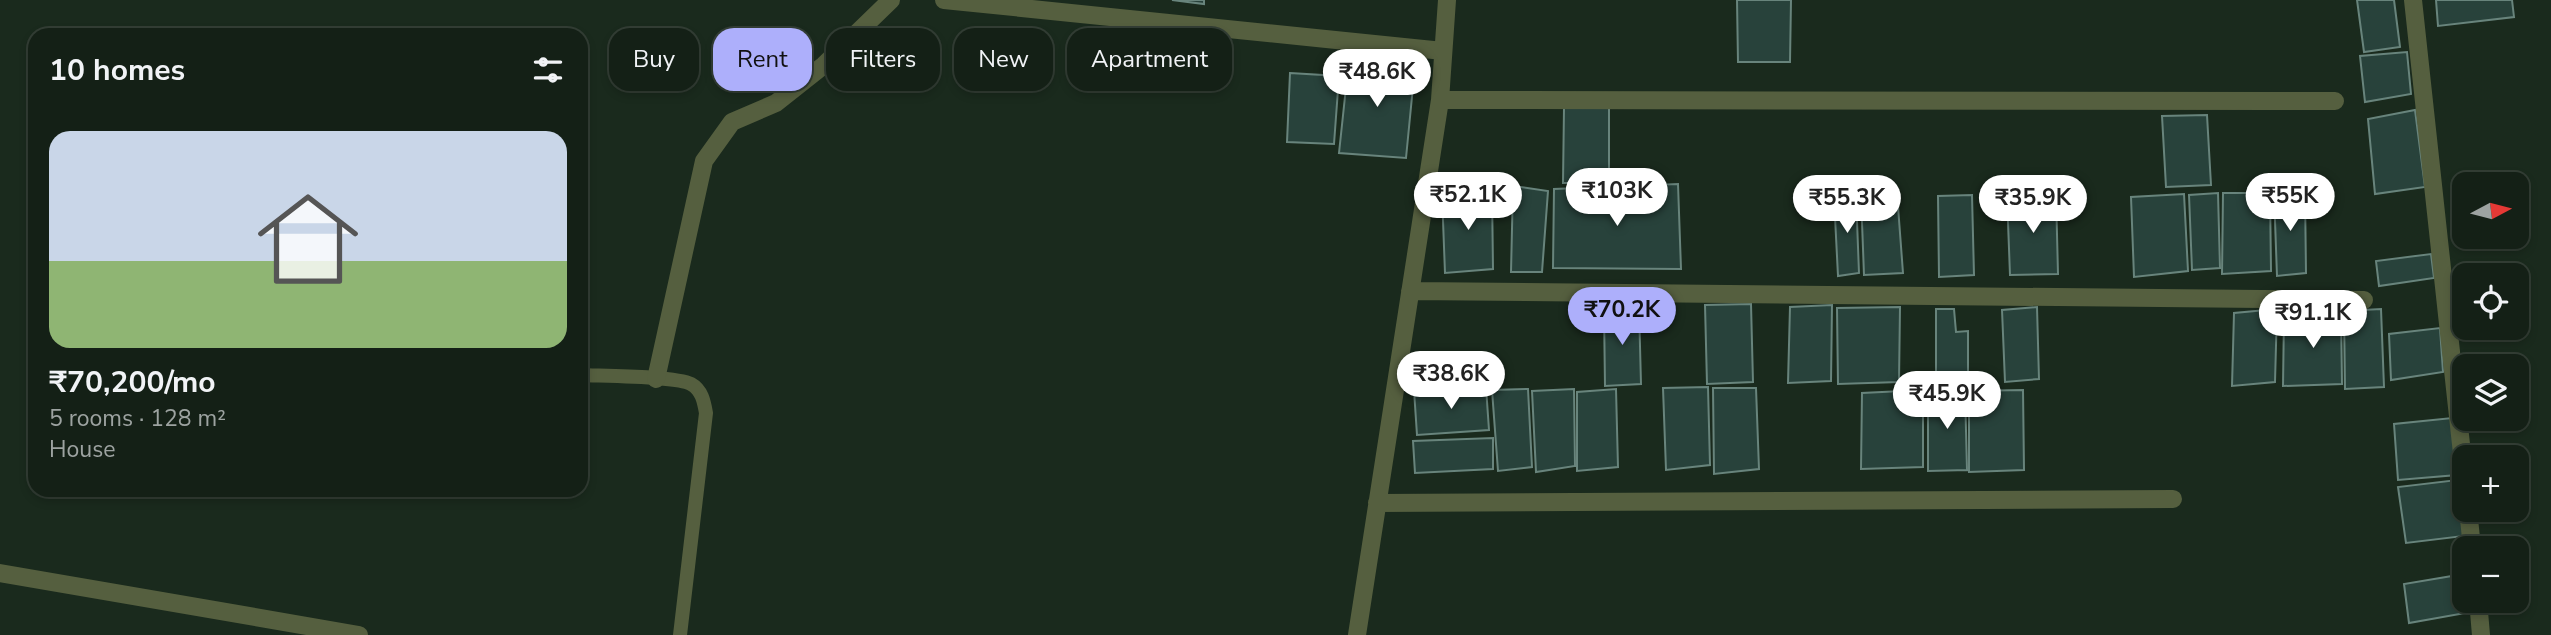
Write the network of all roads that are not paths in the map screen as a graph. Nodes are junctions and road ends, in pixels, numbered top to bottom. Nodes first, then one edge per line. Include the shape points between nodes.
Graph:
1 (891, 0) edge
2 (944, 0) edge
3 (1447, 0) edge
4 (2413, 0) edge
5 (1443, 51) junction
6 (1440, 100) junction
7 (2336, 101) dead end
8 (1410, 291) junction
9 (2364, 300) dead end
10 (588, 375) edge
11 (656, 379) junction
12 (2461, 445) edge
13 (2173, 499) dead end
14 (1377, 503) junction
15 (0, 572) edge
16 (2479, 613) edge
17 (359, 635) edge
18 (681, 635) edge
19 (1357, 635) edge
20 (2482, 635) edge

1 - 11 street via 824,65 776,103 732,122 704,161
2 - 5 street
3 - 5 street
4 - 12 street
5 - 6 street
6 - 7 street
6 - 8 street
8 - 9 street
8 - 14 street
10 - 11 lane
11 - 18 lane via 692,385 703,397 706,413
13 - 14 street
14 - 19 street
15 - 17 street
16 - 20 street

